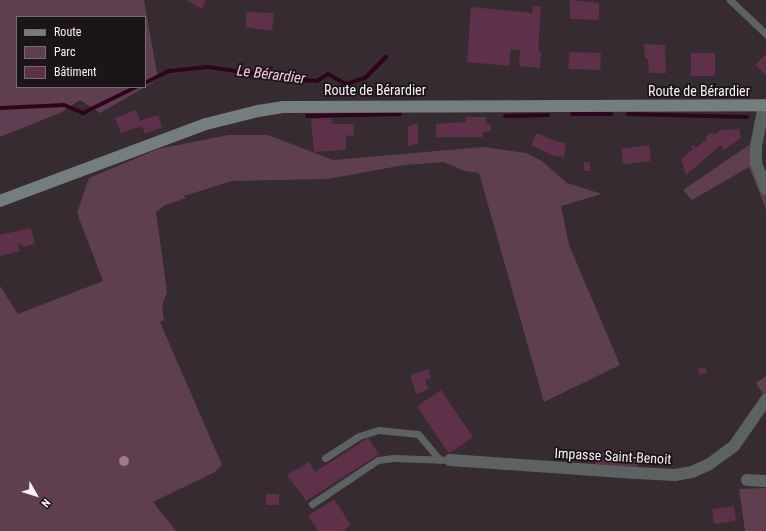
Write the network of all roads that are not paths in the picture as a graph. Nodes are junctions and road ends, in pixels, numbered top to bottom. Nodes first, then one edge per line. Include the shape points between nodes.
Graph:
1 (730, 0) edge
2 (766, 34) edge
3 (764, 112) edge
4 (766, 189) edge
5 (0, 201) edge
6 (766, 400) edge
7 (325, 458) dead end
8 (445, 460) junction
9 (747, 480) dead end
10 (766, 481) edge
11 (312, 504) dead end

1 - 2 lane
3 - 4 street via 756,146 756,163
3 - 5 main road, Route de Bérardier via 283,107 206,124
6 - 8 street, Impasse Saint-Benoit via 734,446 708,465 692,472 674,475 636,474
7 - 8 lane via 359,436 379,430 414,432
8 - 11 lane via 378,460
9 - 10 street

